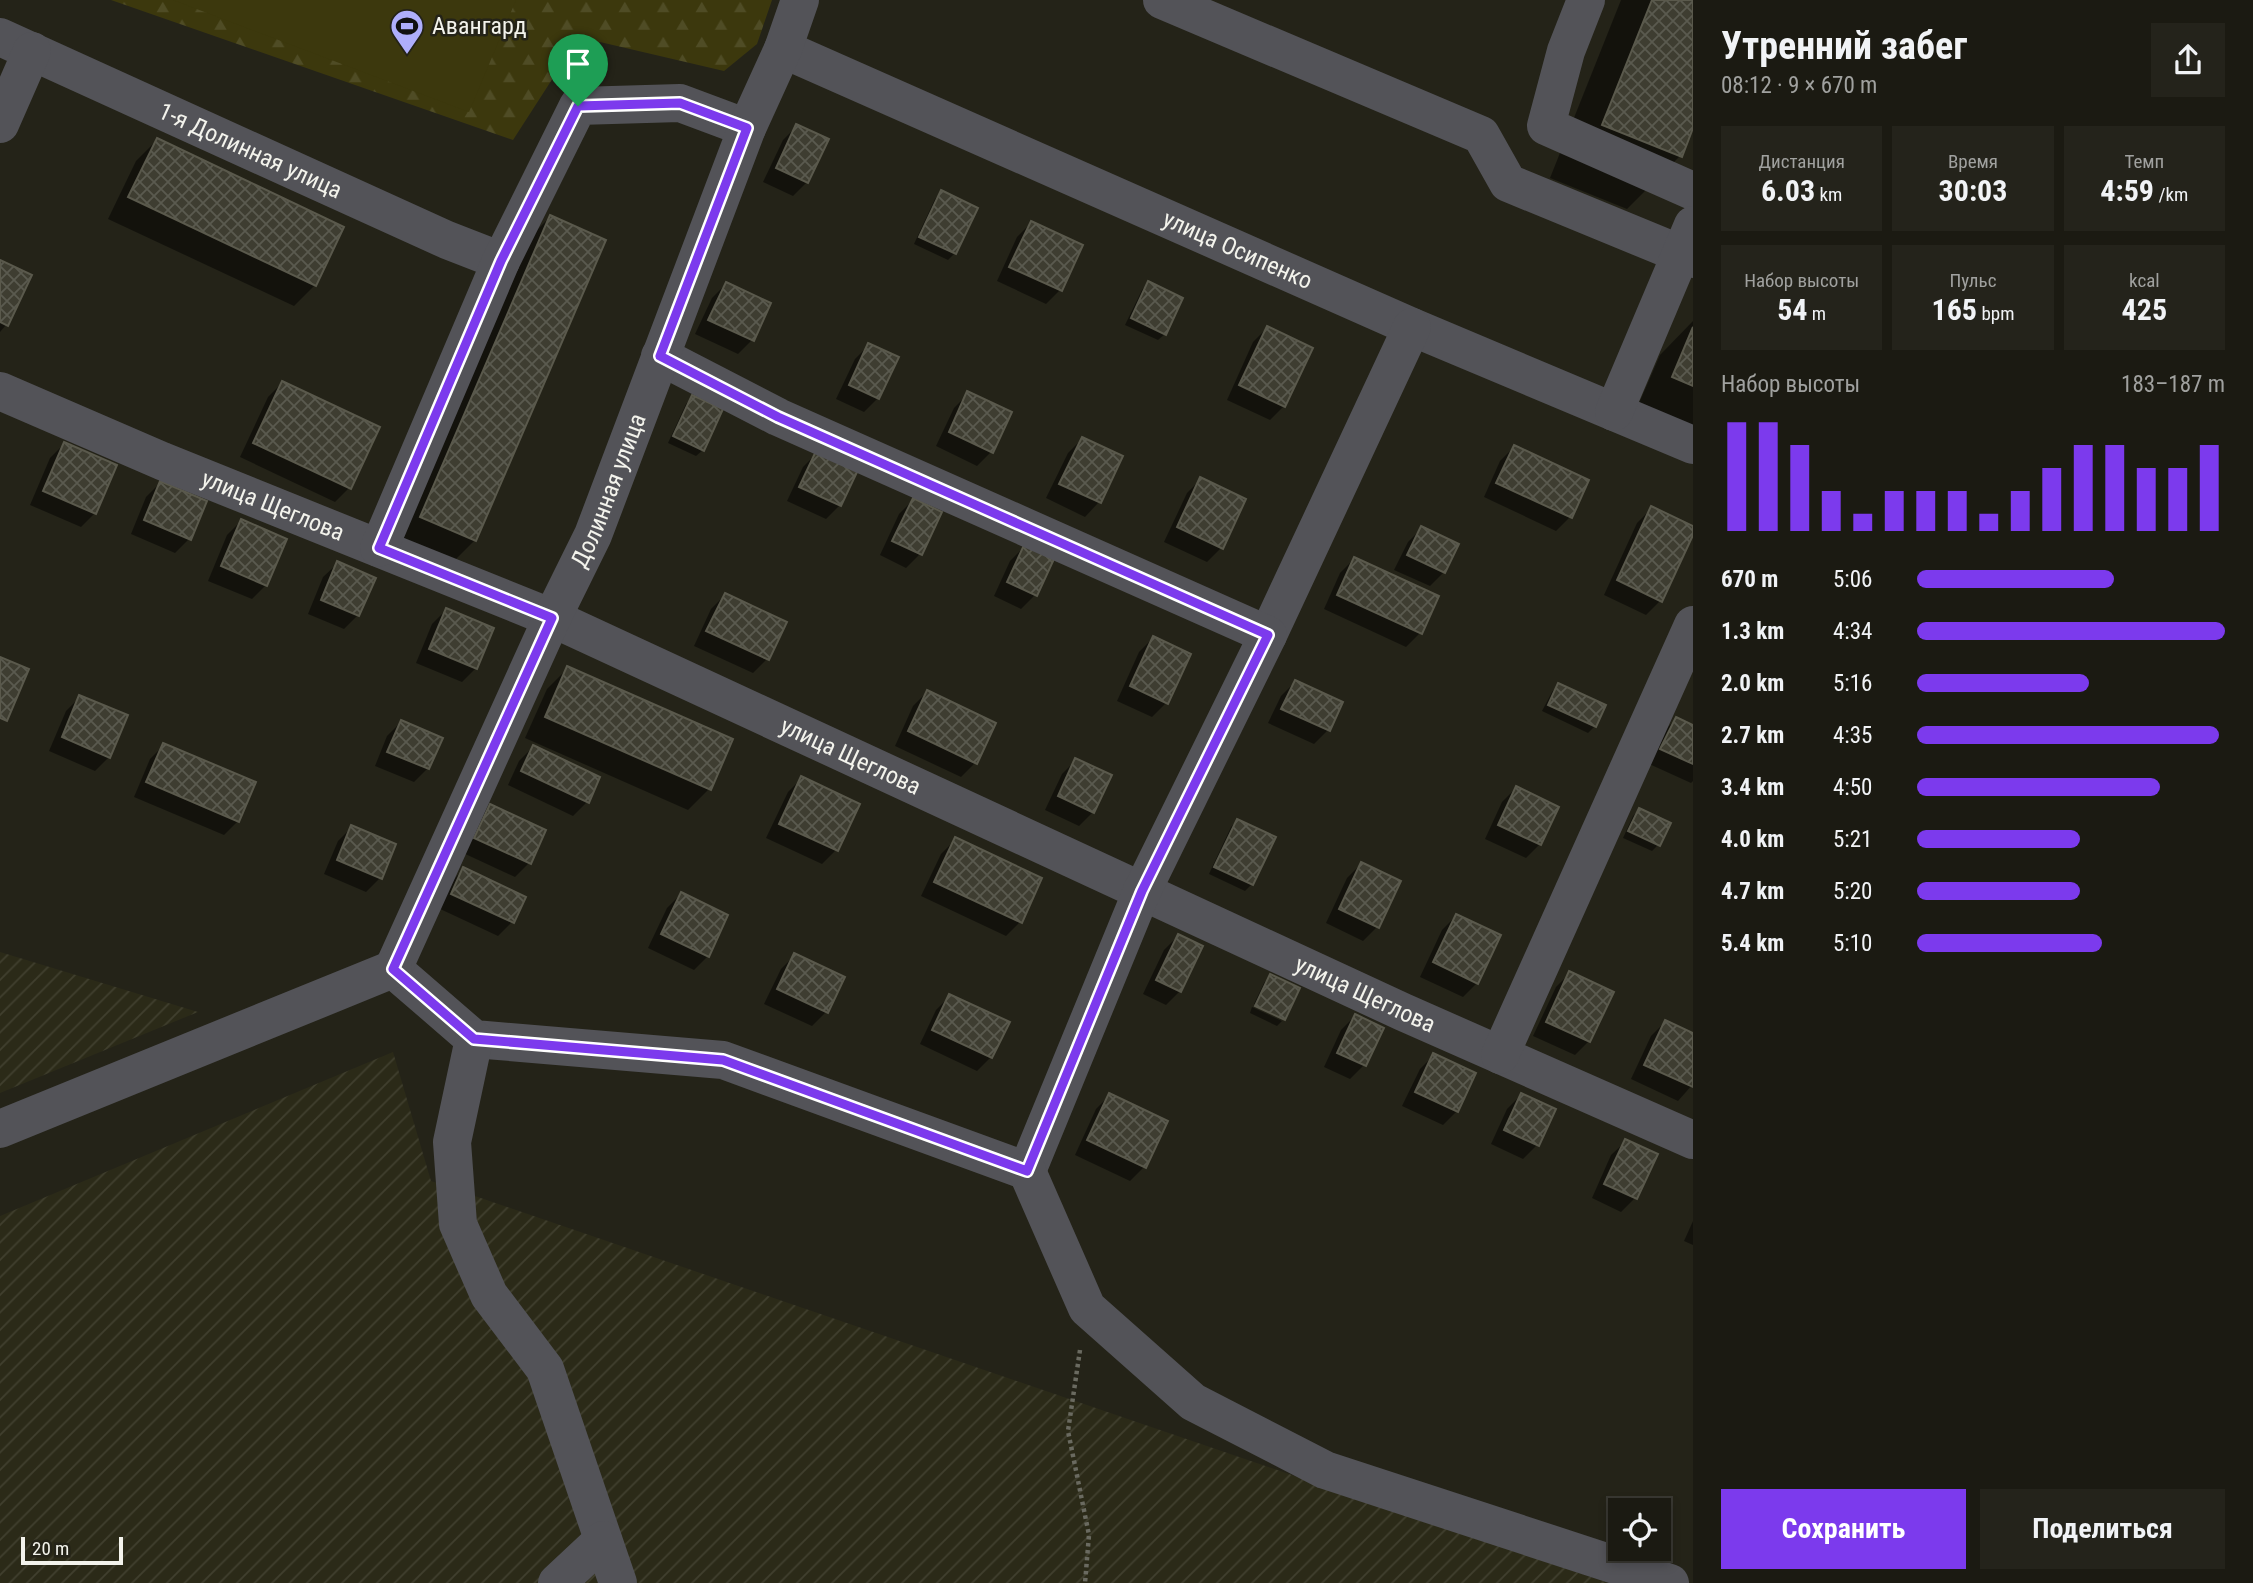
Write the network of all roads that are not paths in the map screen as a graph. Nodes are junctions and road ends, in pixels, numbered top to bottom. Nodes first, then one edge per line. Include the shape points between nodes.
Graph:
1 (800, 0) edge
2 (1162, 0) edge
3 (1586, 0) edge
4 (16, 44) edge
5 (783, 49) junction
6 (0, 124) edge
7 (747, 128) junction
8 (1693, 191) edge
9 (1688, 246) edge
10 (501, 261) junction
11 (1412, 327) junction
12 (660, 356) junction
13 (0, 391) edge
14 (1614, 412) junction
15 (1693, 444) edge
16 (379, 548) junction
17 (552, 618) junction
18 (1693, 625) edge
19 (1268, 635) junction
20 (1142, 891) junction
21 (393, 969) junction
22 (474, 1039) junction
23 (1500, 1055) junction
24 (0, 1129) edge
25 (1693, 1140) edge
26 (1027, 1171) junction
27 (603, 1540) junction
28 (557, 1583) edge
29 (618, 1583) edge
30 (1670, 1583) edge

1 - 5 street, Долинная улица
2 - 9 street via 1481,135 1507,183
3 - 8 street via 1566,51 1546,126
4 - 6 street
4 - 10 street, 1-я Долинная улица
5 - 7 street, Долинная улица
5 - 11 street, улица Осипенко
7 - 10 street via 680,103 578,106
7 - 12 street, Долинная улица
9 - 14 street
10 - 16 street
11 - 14 street, улица Осипенко
11 - 19 street
12 - 17 street, Долинная улица via 593,535
12 - 19 street via 778,417
13 - 16 street, улица Щеглова
14 - 15 street, улица Осипенко
16 - 17 street, улица Щеглова
17 - 20 street, улица Щеглова
17 - 21 street, Долинная улица
18 - 23 street
19 - 20 street
20 - 23 street, улица Щеглова
20 - 26 street
21 - 22 street
21 - 24 street
22 - 26 street via 723,1060
22 - 27 street via 452,1142 458,1224 489,1295 545,1369
23 - 25 street, улица Щеглова
26 - 30 street via 1087,1308 1193,1402 1325,1471
27 - 28 street
27 - 29 street

